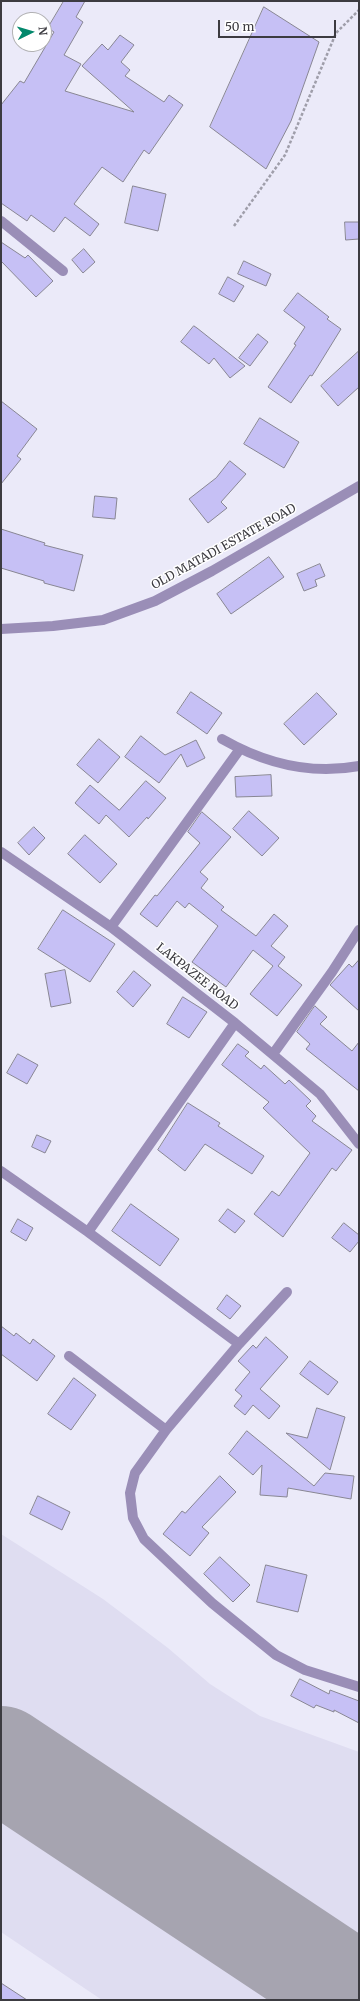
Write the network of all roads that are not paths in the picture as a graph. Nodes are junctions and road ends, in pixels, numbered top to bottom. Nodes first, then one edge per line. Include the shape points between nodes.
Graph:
1 (1, 221) edge
2 (63, 271) dead end
3 (358, 489) edge
4 (1, 629) edge
5 (222, 739) dead end
6 (240, 749) junction
7 (359, 766) edge
8 (1, 852) edge
9 (111, 927) junction
10 (359, 930) edge
11 (235, 1023) junction
12 (273, 1054) junction
13 (359, 1144) edge
14 (1, 1171) edge
15 (88, 1232) junction
16 (287, 1292) dead end
17 (239, 1344) junction
18 (70, 1356) dead end
19 (166, 1430) junction
20 (359, 1687) edge

1 - 2 street
3 - 4 street, OLD MATADI ESTATE ROAD via 155,600 103,620
5 - 6 street
6 - 7 street via 276,763 319,769
6 - 9 street
8 - 9 street, LAKPAZEE ROAD
9 - 11 street, LAKPAZEE ROAD
10 - 12 street
11 - 12 street, LAKPAZEE ROAD
11 - 15 street
12 - 13 street, LAKPAZEE ROAD via 320,1094
14 - 15 street
15 - 17 street
16 - 17 street
17 - 19 street
18 - 19 street
19 - 20 street via 135,1473 130,1493 133,1518 144,1539 212,1603 276,1655 305,1670

